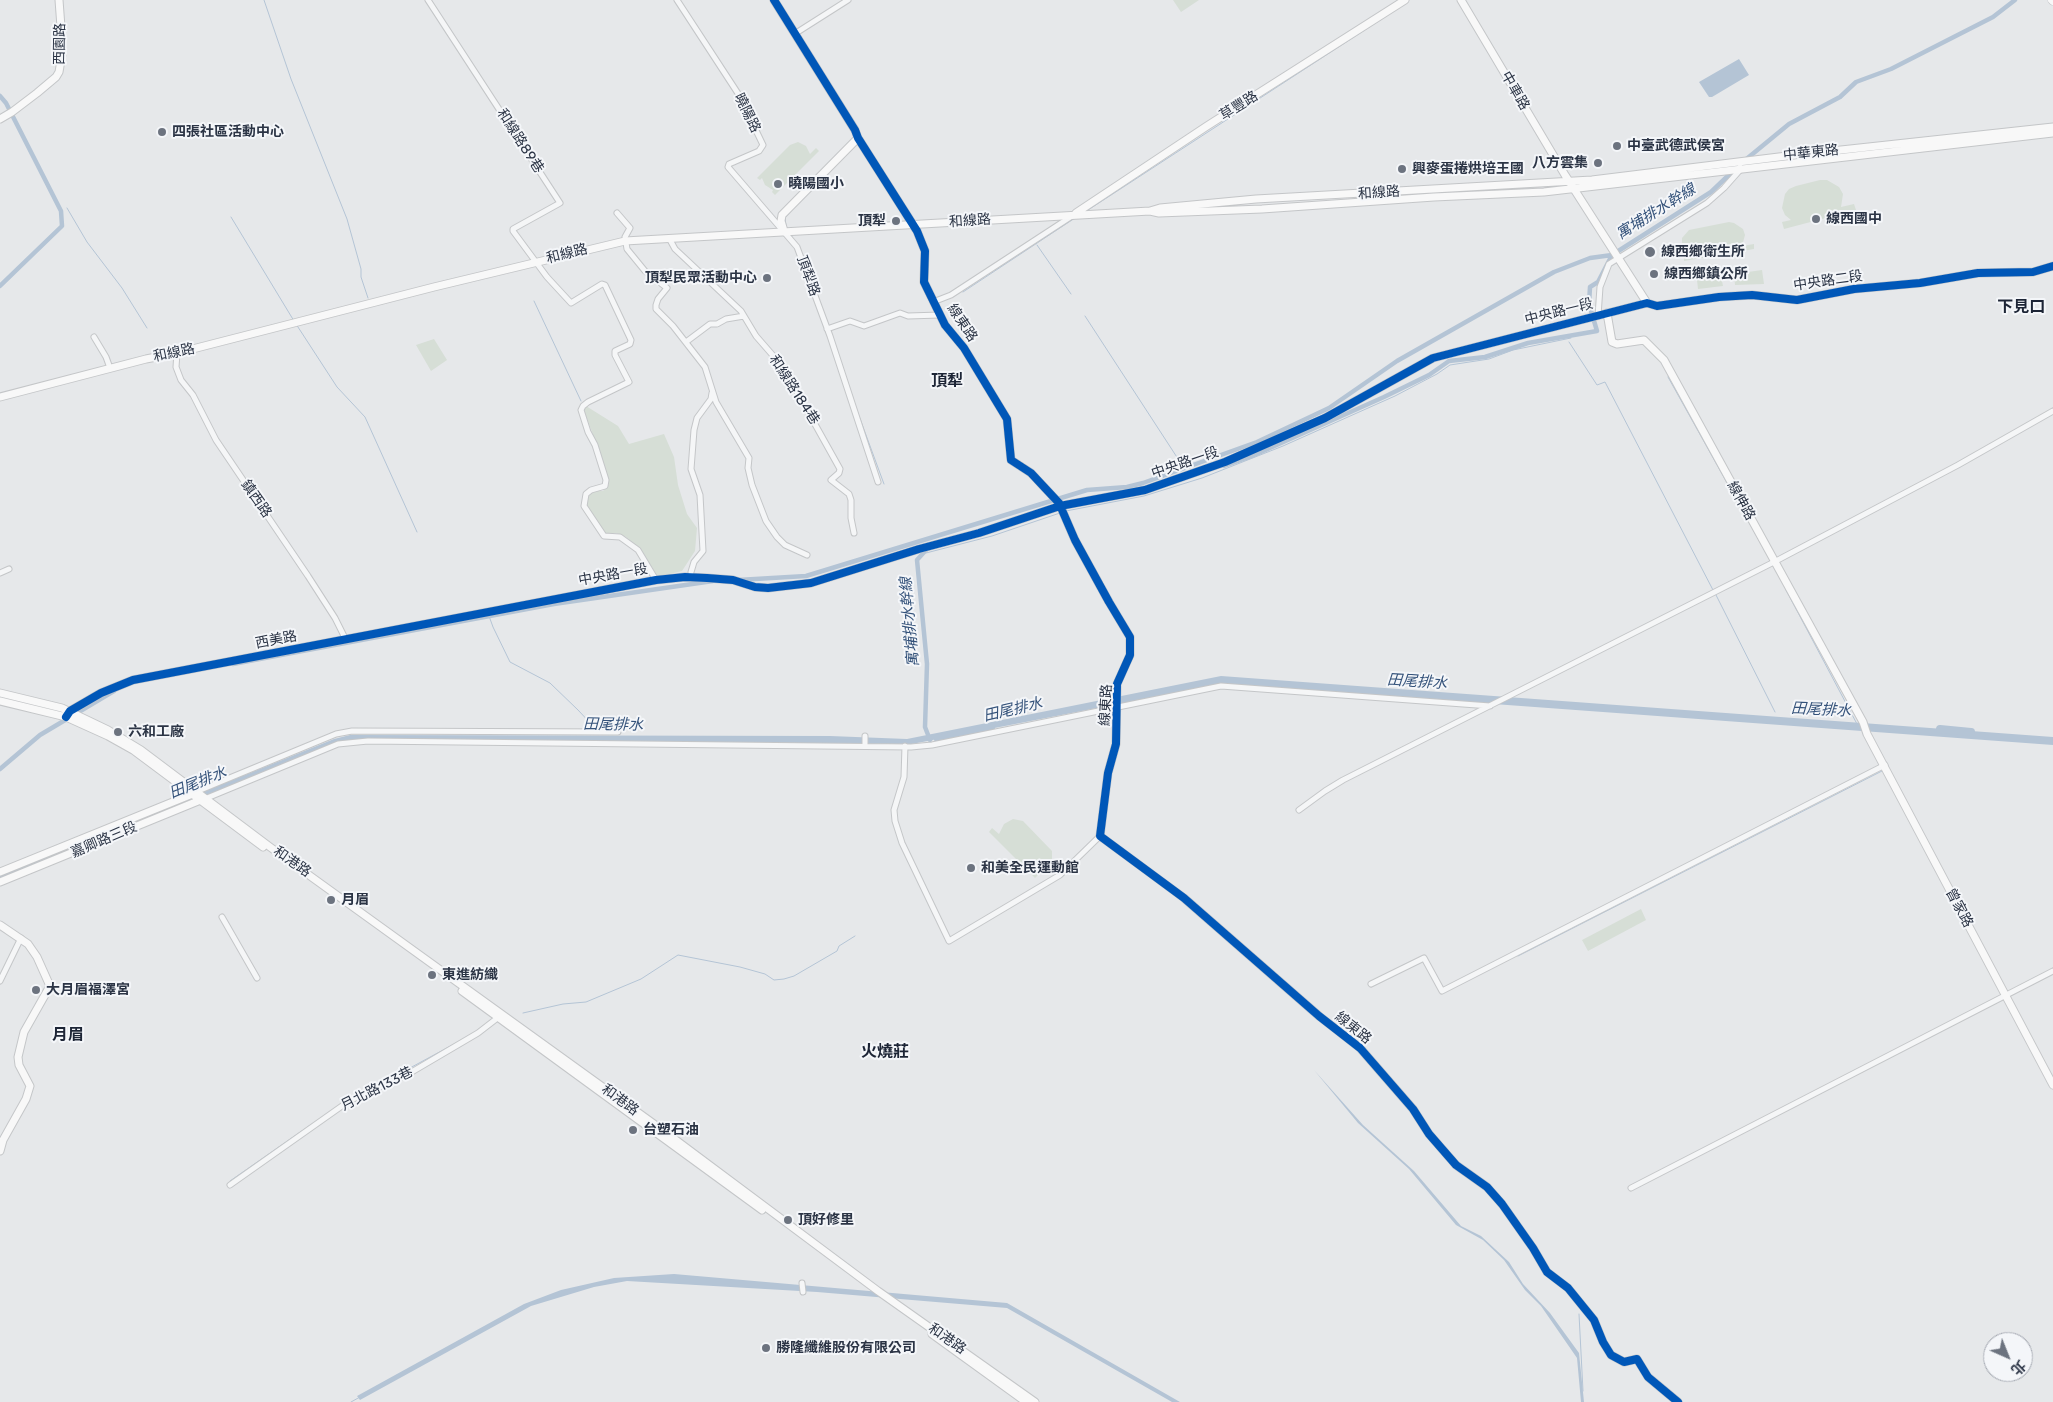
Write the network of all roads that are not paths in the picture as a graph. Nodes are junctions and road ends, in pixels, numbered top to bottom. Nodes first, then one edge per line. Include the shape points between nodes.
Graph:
1 (59, 0) edge
2 (428, 0) edge
3 (677, 0) edge
4 (774, 0) edge
5 (848, 0) edge
6 (1405, 0) edge
7 (1461, 0) edge
8 (796, 33) junction
9 (0, 119) edge
10 (2053, 127) edge
11 (2053, 133) edge
12 (858, 138) junction
13 (1739, 162) junction
14 (1740, 170) junction
15 (1570, 181) junction
16 (1575, 189) junction
17 (1434, 194) junction
18 (618, 213) dead end
19 (1075, 214) junction
20 (913, 224) junction
21 (784, 231) junction
22 (668, 238) junction
23 (625, 240) junction
24 (1616, 255) junction
25 (536, 262) junction
26 (2053, 266) edge
27 (934, 302) junction
28 (1647, 303) junction
29 (1607, 313) junction
30 (940, 315) junction
31 (744, 316) junction
32 (1598, 316) junction
33 (827, 329) junction
34 (94, 337) dead end
35 (686, 342) junction
36 (177, 353) junction
37 (110, 368) junction
38 (712, 390) junction
39 (0, 397) edge
40 (2053, 411) edge
41 (878, 482) dead end
42 (1060, 506) junction
43 (854, 533) dead end
44 (806, 555) dead end
45 (1774, 562) junction
46 (9, 569) dead end
47 (691, 572) dead end
48 (0, 573) edge
49 (656, 580) junction
50 (500, 610) joint
51 (346, 640) junction
52 (0, 693) edge
53 (0, 701) edge
54 (25, 702) junction
55 (1490, 706) junction
56 (1116, 707) junction
57 (70, 716) junction
58 (1866, 730) joint
59 (618, 732) dead end
60 (336, 734) junction
61 (865, 736) dead end
62 (338, 744) junction
63 (865, 746) junction
64 (905, 746) junction
65 (1885, 765) junction
66 (200, 796) junction
67 (1299, 810) dead end
68 (1100, 836) junction
69 (0, 872) edge
70 (0, 882) edge
71 (222, 917) dead end
72 (0, 925) edge
73 (21, 938) junction
74 (2053, 971) edge
75 (257, 978) dead end
76 (0, 981) edge
77 (1371, 984) dead end
78 (2006, 996) junction
79 (500, 1016) junction
80 (2053, 1085) edge
81 (0, 1151) edge
82 (230, 1185) dead end
83 (1631, 1188) dead end
84 (802, 1283) dead end
85 (803, 1292) dead end
86 (881, 1295) junction
87 (1026, 1402) edge
88 (1035, 1402) edge
89 (1678, 1402) edge

1 - 9 street, 西園路 via 62,54 59,72 37,93
2 - 25 street, 和線路89巷 via 560,203 513,229
3 - 21 street, 曉陽路 via 739,95 763,145 759,151 728,167
4 - 8 street, 線東路
5 - 8 street
6 - 19 street, 草豐路
7 - 15 street, 中車路
8 - 12 street, 線東路
10 - 13 street, 中華東路
11 - 14 street, 中華東路
12 - 20 street, 線東路
12 - 21 street via 782,214
13 - 14 street
13 - 15 street, 中華東路
14 - 16 street, 中華東路
14 - 24 street via 1707,203
15 - 16 street
15 - 17 street, 和線路
16 - 17 street, 和線路
16 - 24 street
17 - 19 street, 和線路 via 1262,209
18 - 23 street via 630,228
19 - 20 street, 和線路
19 - 27 street via 951,295
20 - 21 street, 和線路
20 - 27 street, 線東路 via 925,251 924,282
21 - 22 street, 和線路
21 - 33 street, 頂犁路 via 797,247
22 - 23 street, 和線路
22 - 31 street, 和線路184巷 via 675,249
23 - 25 street, 和線路
23 - 35 street via 635,261 667,288 658,299 656,309
24 - 28 street
24 - 32 street via 1601,281
25 - 36 street, 和線路
25 - 49 street via 571,302 605,285 631,340 630,344 615,351 629,382 588,402 581,410 606,480 605,486 586,494 584,506 604,536 620,537 638,550
26 - 28 street, 中央路二段 via 2026,272 1978,272 1920,284 1854,289 1797,300 1752,296 1657,306
27 - 30 street, 線東路
28 - 29 street, 中央路二段
29 - 32 street, 中央路一段
29 - 45 street, 線伸路 via 1612,342 1644,340 1664,360
30 - 33 street via 908,316 900,313 864,326 850,321
30 - 42 street, 線東路 via 1007,419 1011,460 1031,473
31 - 35 street via 710,324
31 - 43 street, 和線路184巷 via 756,336 783,367 830,448 840,471 831,480 849,494
32 - 42 street, 中央路一段 via 1444,354 1325,418 1225,462 1145,490
33 - 41 street, 頂犁路
34 - 37 street
35 - 38 street via 705,367
36 - 37 street, 和線路
36 - 51 street, 鎮西路 via 176,367 181,380 194,395 216,440 336,618
37 - 39 street, 和線路
38 - 44 street via 749,458 752,485 766,521 785,545
38 - 47 street via 711,399 697,418 694,430 691,469 700,495 703,552 694,562
40 - 45 street
42 - 49 street, 中央路一段 via 811,583 768,588 732,580 685,577
42 - 56 street, 線東路 via 1075,540 1130,637 1130,655 1116,684
45 - 55 street
45 - 58 street, 線伸路
46 - 48 street
49 - 50 street, 中央路一段
50 - 51 street, 西美路
51 - 57 street, 西美路 via 133,680 101,693
52 - 54 street
53 - 54 street
54 - 57 street, 和港路
55 - 56 street via 1221,686
55 - 67 street via 1344,780
56 - 64 street via 932,745
56 - 68 street, 線東路 via 1116,744 1108,773
57 - 66 street, 和港路 via 133,750
58 - 65 street, 曾家路
59 - 60 street via 352,731
60 - 62 street
60 - 66 street
61 - 63 street
62 - 63 street via 368,741
62 - 66 street
63 - 64 street
64 - 68 street via 904,777 894,821 949,941 1060,874
65 - 77 street via 1442,991 1424,958
65 - 78 street, 曾家路
66 - 69 street, 嘉卿路三段
66 - 70 street, 嘉卿路三段
66 - 79 street, 和港路
68 - 89 street, 線東路 via 1184,898 1360,1048 1413,1109 1428,1134 1450,1159 1487,1187 1547,1272 1568,1288 1594,1320 1611,1355 1624,1362 1636,1359 1648,1377
71 - 75 street
72 - 73 street
73 - 76 street
73 - 81 street via 36,957 50,986 24,1032 18,1057 30,1086
74 - 78 street
78 - 80 street, 曾家路
78 - 83 street
79 - 82 street, 月北路133巷 via 478,1033 410,1073 349,1101
79 - 86 street, 和港路
84 - 85 street
86 - 87 street, 和港路
86 - 88 street, 和港路

